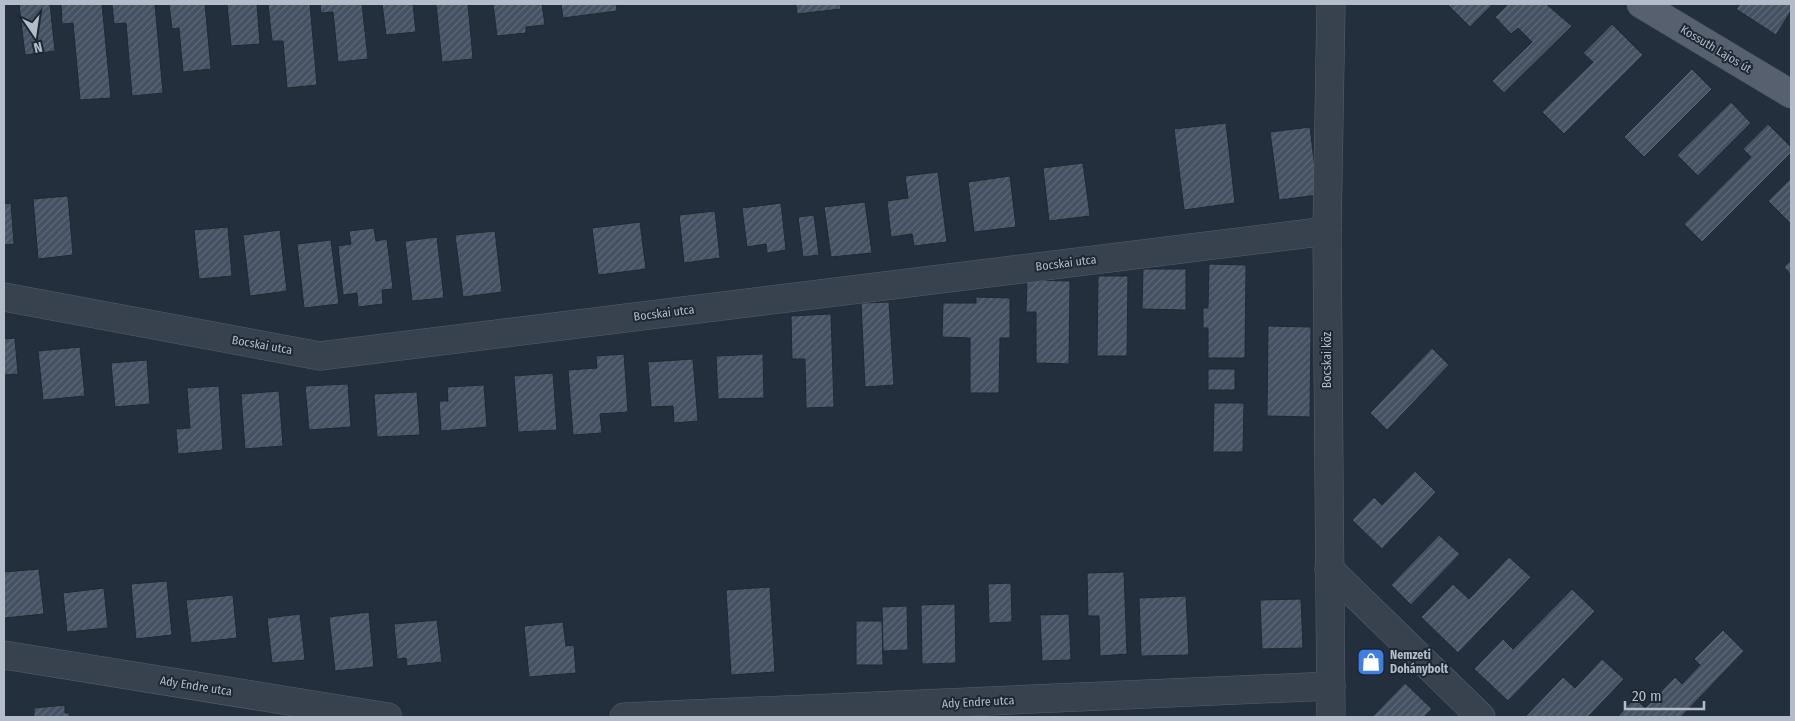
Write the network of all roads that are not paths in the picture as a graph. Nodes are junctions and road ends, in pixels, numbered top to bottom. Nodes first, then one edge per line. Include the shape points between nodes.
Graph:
1 (1331, 4) edge
2 (1641, 4) edge
3 (1791, 94) edge
4 (1327, 231) junction
5 (4, 296) edge
6 (1329, 569) junction
7 (4, 655) edge
8 (1331, 686) junction
9 (388, 717) edge
10 (624, 717) edge
11 (1331, 717) edge
12 (1481, 717) edge

1 - 4 street, Bocskai köz
2 - 3 main road, Kossuth Lajos út
4 - 5 street, Bocskai utca via 320,356
4 - 6 street, Bocskai köz
6 - 8 street, Bocskai köz
6 - 12 street
7 - 9 street, Ady Endre utca
8 - 10 street, Ady Endre utca
8 - 11 street, Bocskai köz

